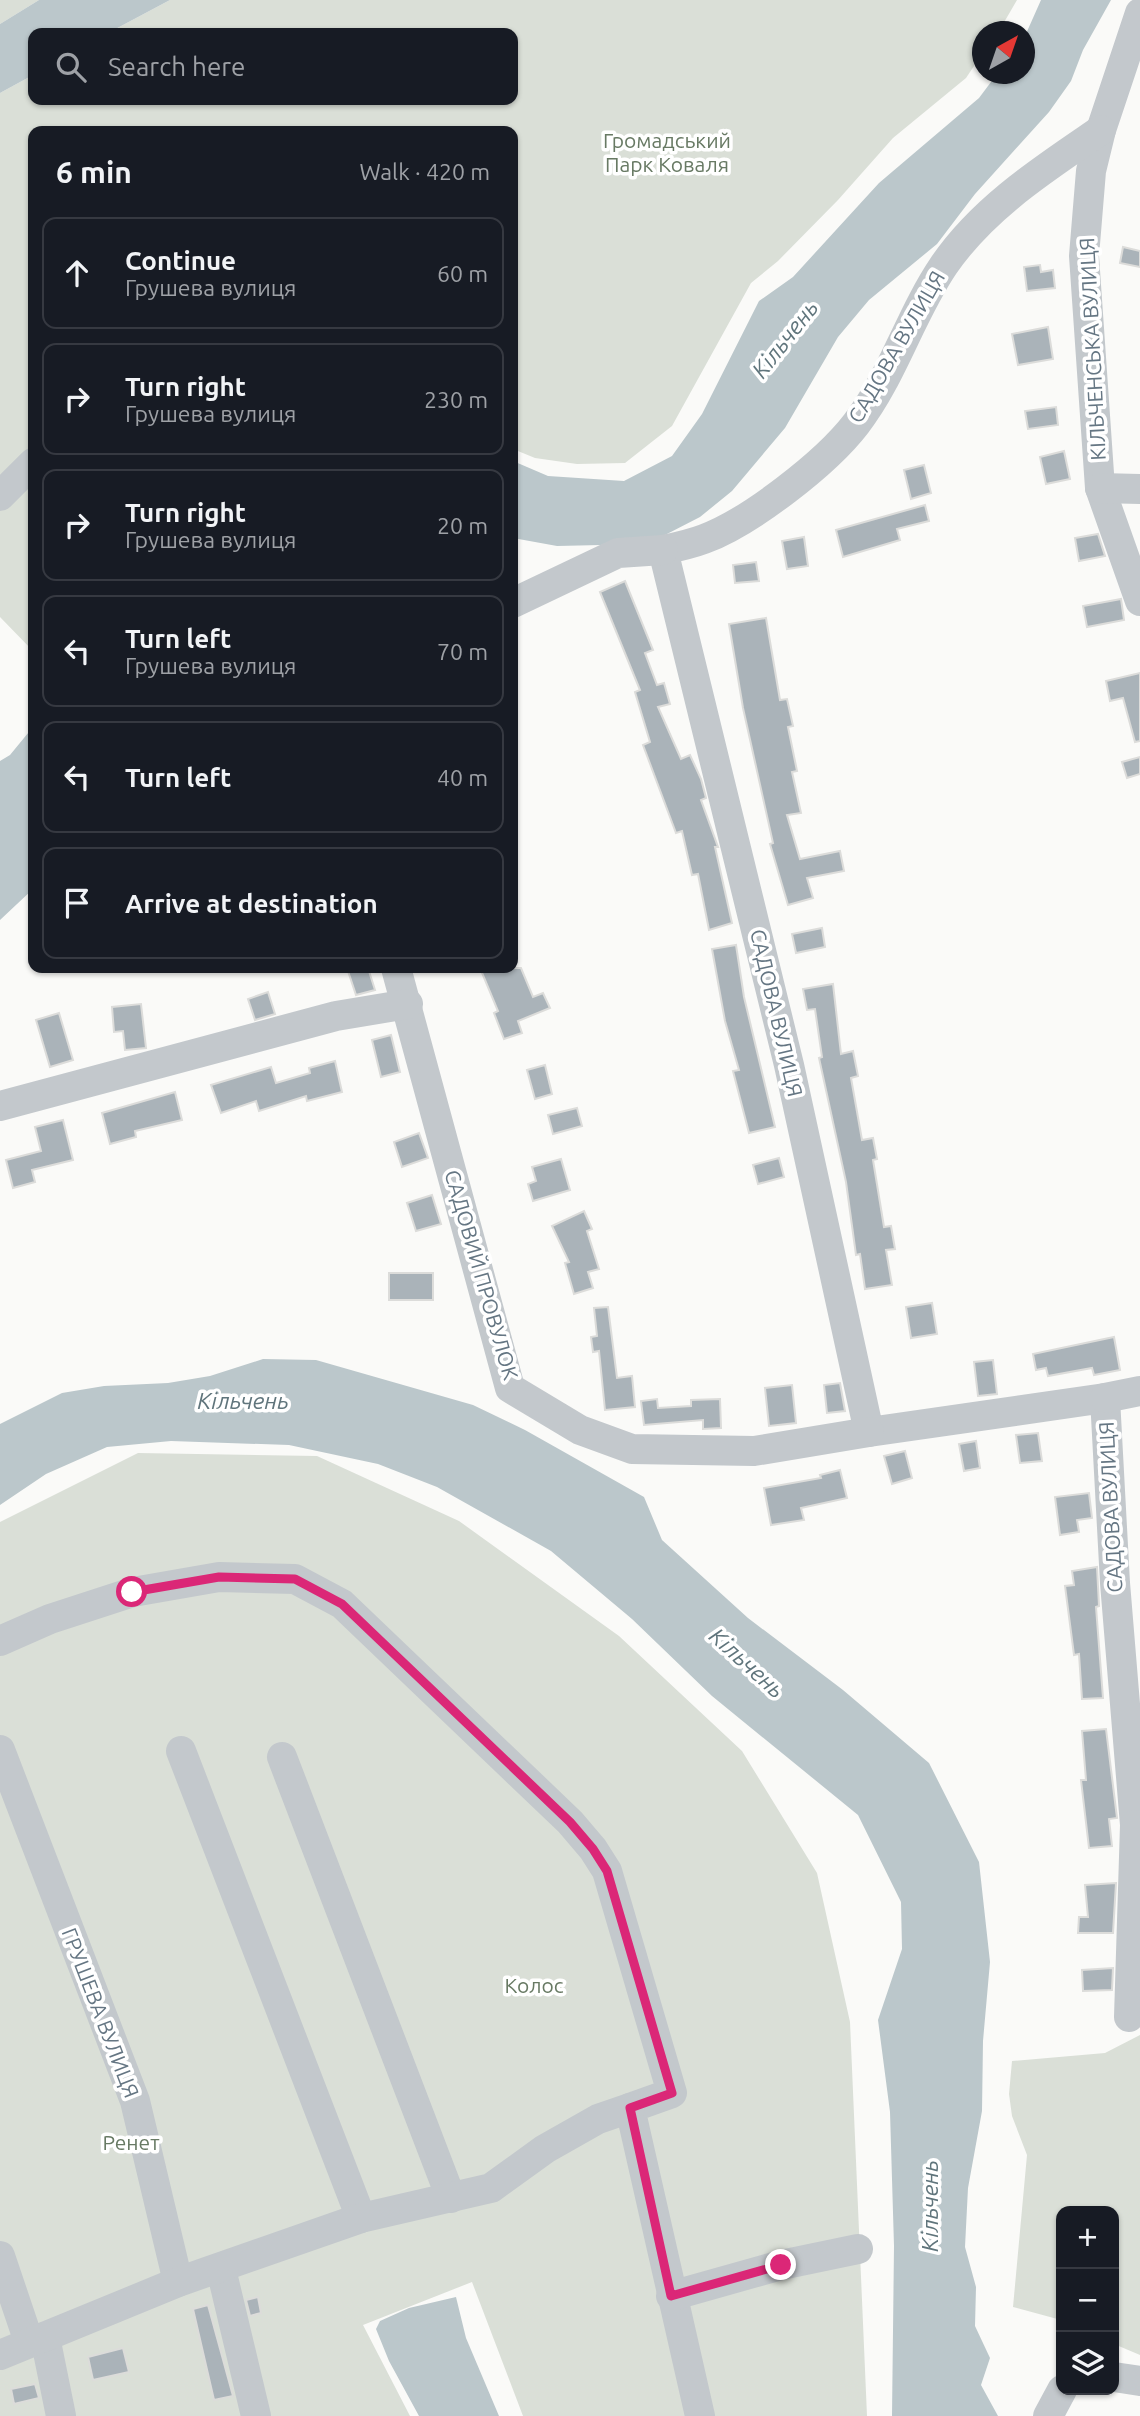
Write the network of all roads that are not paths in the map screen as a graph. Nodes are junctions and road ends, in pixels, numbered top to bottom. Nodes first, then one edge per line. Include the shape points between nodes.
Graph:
1 (1140, 13) edge
2 (1101, 130) junction
3 (28, 468) edge
4 (1100, 488) junction
5 (1140, 489) edge
6 (0, 496) edge
7 (663, 550) junction
8 (518, 601) edge
9 (1140, 601) edge
10 (398, 973) edge
11 (408, 1004) junction
12 (0, 1106) edge
13 (1140, 1391) edge
14 (1105, 1398) junction
15 (869, 1432) junction
16 (0, 1641) edge
17 (0, 1750) edge
18 (181, 1751) dead end
19 (282, 1757) dead end
20 (1138, 1825) edge
21 (1129, 2017) dead end
22 (630, 2108) junction
23 (452, 2198) junction
24 (361, 2218) junction
25 (858, 2249) dead end
26 (0, 2256) edge
27 (221, 2269) junction
28 (178, 2282) junction
29 (671, 2296) junction
30 (37, 2340) junction
31 (0, 2355) edge
32 (1119, 2378) edge
33 (1140, 2381) edge
34 (1059, 2395) edge
35 (61, 2416) edge
36 (256, 2416) edge
37 (700, 2416) edge
38 (1048, 2416) edge

1 - 2 street, КІЛЬЧЕНСЬКА ВУЛИЦЯ
2 - 4 street, КІЛЬЧЕНСЬКА ВУЛИЦЯ via 1091,171 1084,256
2 - 7 street, САДОВА ВУЛИЦЯ via 1004,199 944,264 856,424 823,458 746,518 704,539
3 - 6 street
4 - 5 street
4 - 9 street, КІЛЬЧЕНСЬКА ВУЛИЦЯ
7 - 8 street via 618,553
7 - 15 street, САДОВА ВУЛИЦЯ via 789,1065
10 - 11 street, САДОВИЙ ПРОВУЛОК
11 - 12 street via 336,1016
11 - 15 street, САДОВИЙ ПРОВУЛОК via 510,1388 580,1430 632,1449 754,1451
13 - 14 street
14 - 15 street, САДОВА ВУЛИЦЯ
14 - 20 street, САДОВА ВУЛИЦЯ via 1115,1583
16 - 22 street via 132,1592 219,1577 295,1579 342,1604 570,1822 607,1871 672,2093
17 - 28 street, ГРУШЕВА ВУЛИЦЯ via 135,2101
18 - 24 street
19 - 23 street
20 - 21 street, САДОВА ВУЛИЦЯ
22 - 23 street via 598,2119 545,2149 491,2188
22 - 29 street
23 - 24 street
24 - 27 street
25 - 29 street
26 - 30 street
27 - 28 street
27 - 36 street
28 - 30 street
29 - 37 street
30 - 31 street
30 - 35 street
32 - 33 street
34 - 38 street

